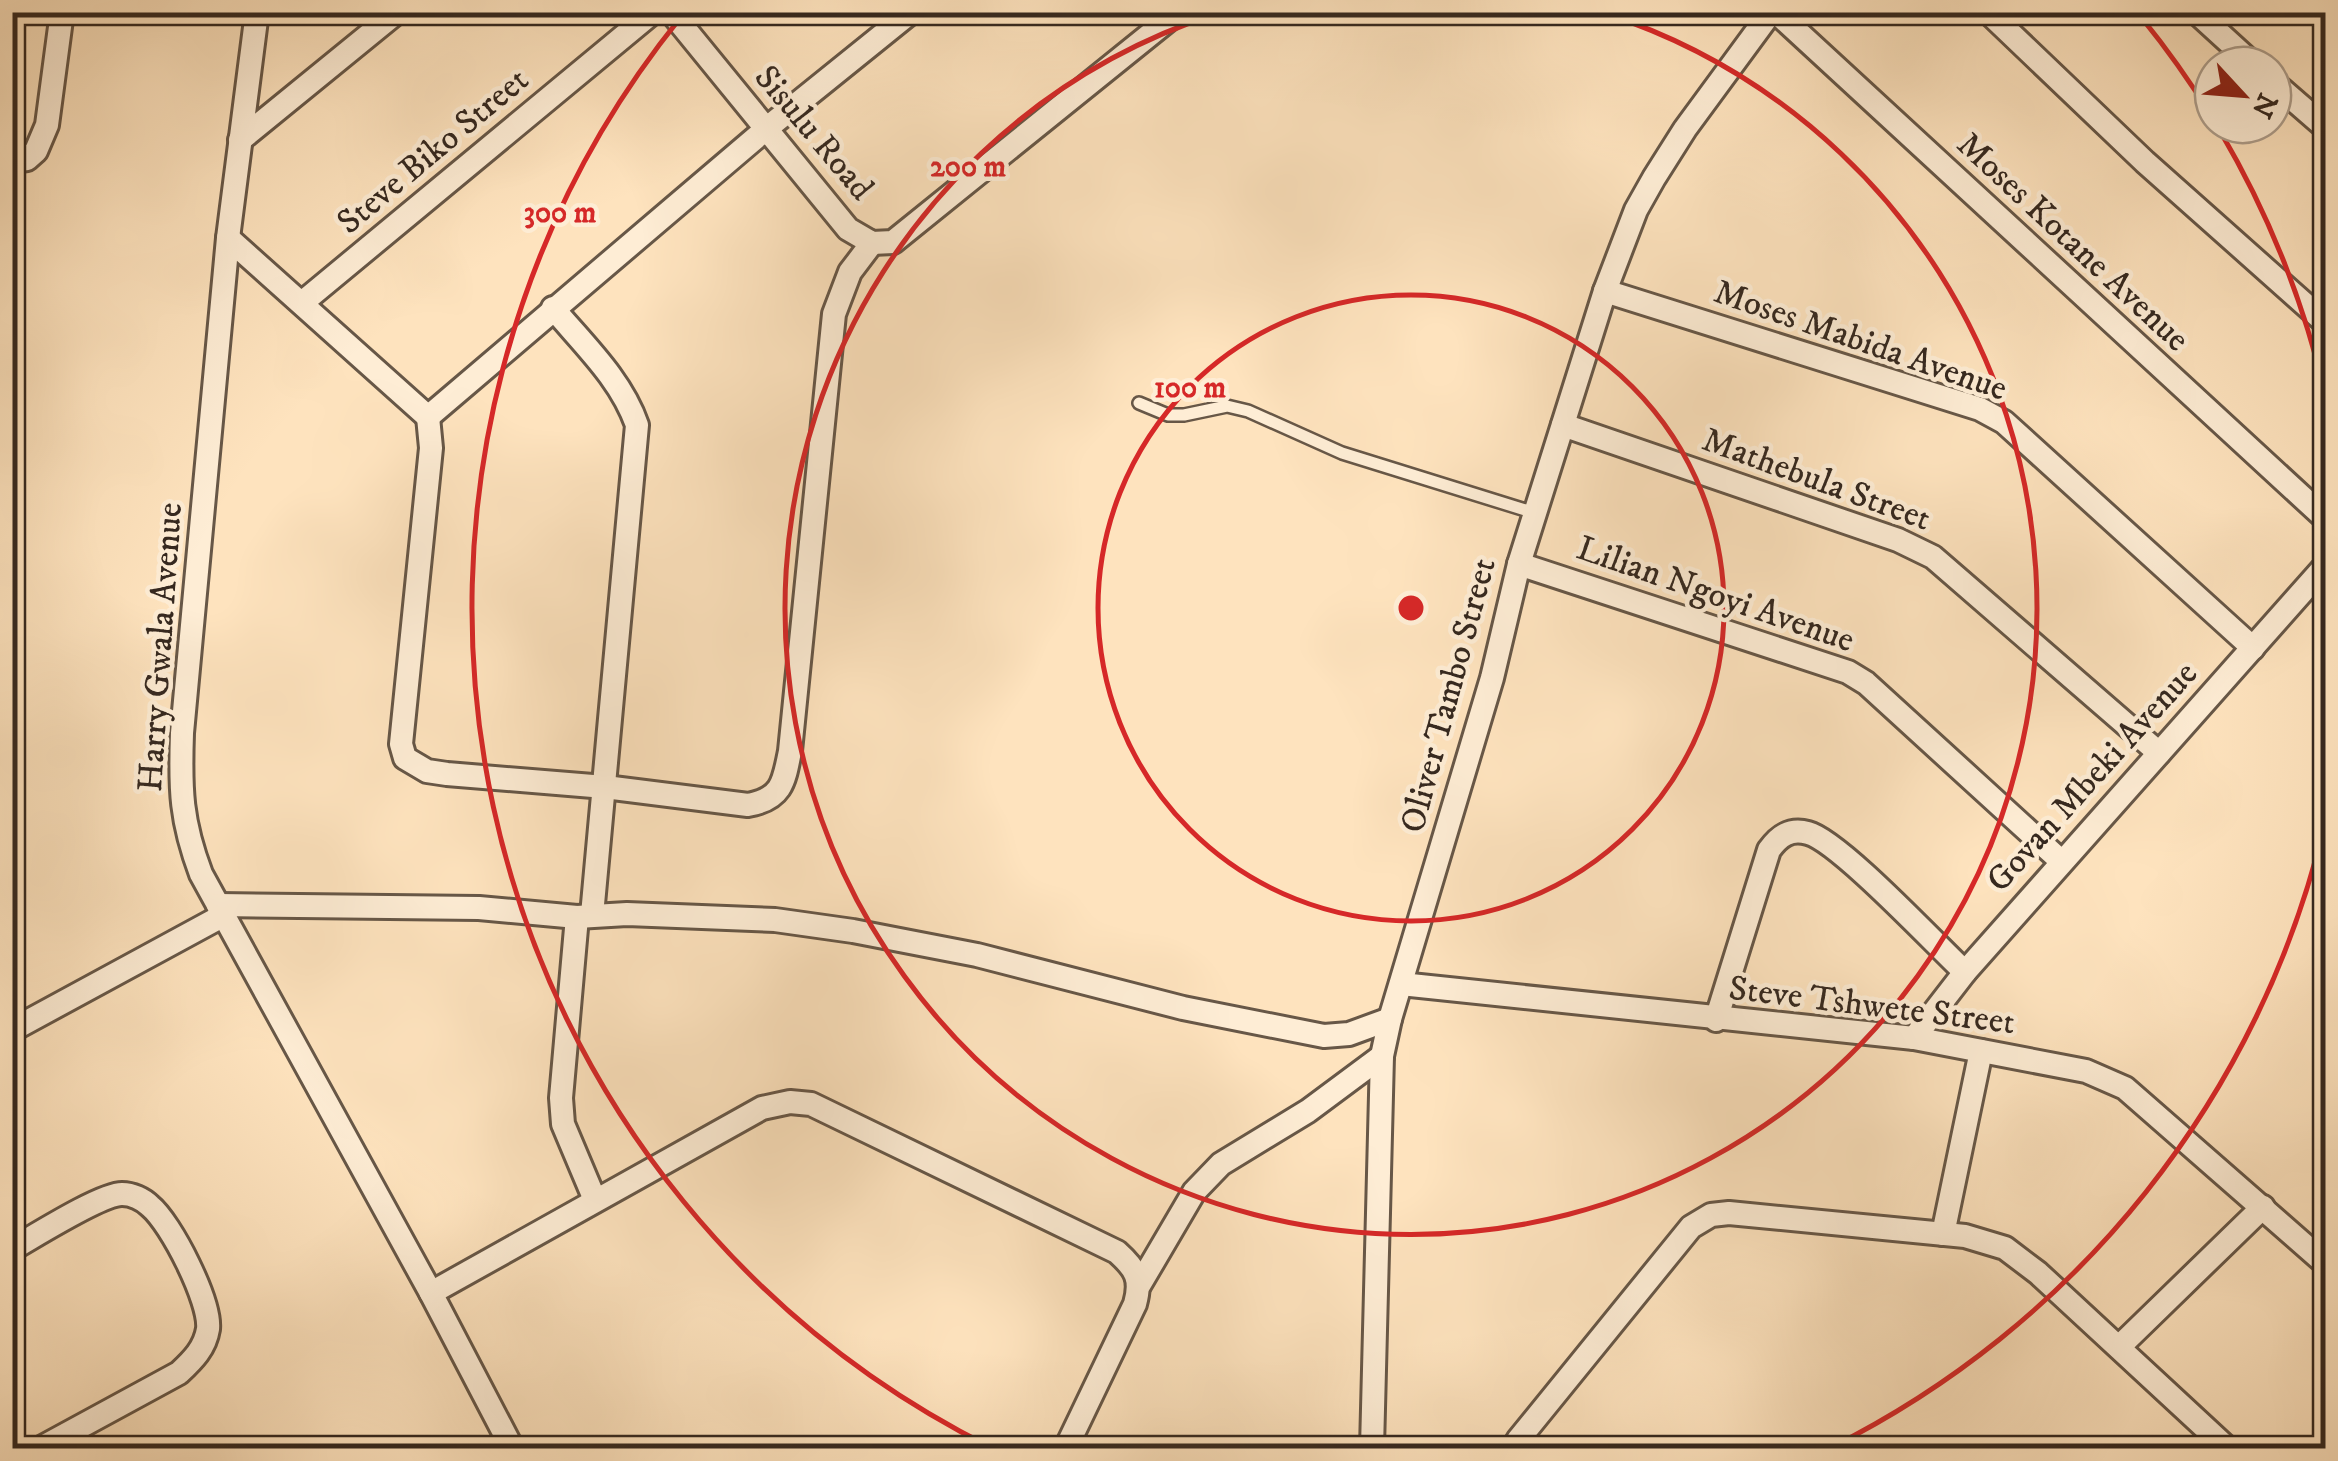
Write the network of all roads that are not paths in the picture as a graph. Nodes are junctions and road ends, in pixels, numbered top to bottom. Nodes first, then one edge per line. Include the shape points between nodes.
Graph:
1 (62, 12) edge
2 (257, 12) edge
3 (397, 12) edge
4 (653, 12) edge
5 (672, 12) edge
6 (911, 12) edge
7 (1774, 12) edge
8 (1988, 12) edge
9 (2196, 12) edge
10 (1175, 13) edge
11 (2232, 45) edge
12 (2293, 99) edge
13 (2326, 128) edge
14 (766, 129) junction
15 (240, 140) junction
16 (12, 161) edge
17 (228, 238) junction
18 (872, 243) junction
19 (1605, 291) junction
20 (303, 302) junction
21 (553, 308) junction
22 (2326, 323) edge
23 (1139, 403) dead end
24 (428, 416) junction
25 (1563, 425) junction
26 (1535, 512) junction
27 (2326, 519) edge
28 (1519, 564) junction
29 (2326, 565) edge
30 (2253, 648) junction
31 (2159, 753) junction
32 (606, 788) junction
33 (2061, 861) junction
34 (221, 910) junction
35 (584, 916) junction
36 (1964, 972) junction
37 (1400, 984) junction
38 (1390, 1019) junction
39 (1716, 1020) junction
40 (12, 1030) edge
41 (1914, 1038) junction
42 (1981, 1051) junction
43 (1382, 1056) junction
44 (595, 1200) junction
45 (2262, 1207) junction
46 (1943, 1234) junction
47 (12, 1248) edge
48 (2326, 1264) edge
49 (1140, 1284) junction
50 (431, 1293) junction
51 (2118, 1347) junction
52 (41, 1448) edge
53 (512, 1448) edge
54 (1066, 1448) edge
55 (1372, 1448) edge
56 (1517, 1448) edge
57 (2227, 1448) edge

1 - 16 street via 43,139 27,159
2 - 15 street, Harry Gwala Avenue
3 - 15 street
4 - 20 street, Steve Biko Street
5 - 14 street, Sisulu Road
6 - 14 street
7 - 19 street, Oliver Tambo Street via 1654,178
7 - 27 street, Moses Kotane Avenue
8 - 22 street
9 - 11 street
10 - 18 street via 893,242
12 - 13 street
14 - 18 street, Sisulu Road via 848,228
14 - 21 street
15 - 17 street, Harry Gwala Avenue
17 - 20 street
17 - 34 street, Harry Gwala Avenue via 180,794 188,840
18 - 32 street via 850,272 834,314 790,750 778,792 748,805
19 - 25 street, Oliver Tambo Street
19 - 30 street, Moses Mabida Avenue via 2004,422
20 - 24 street
21 - 24 street
21 - 32 street via 616,381 637,425
23 - 26 lane via 1168,415 1227,406 1248,411 1342,452
24 - 32 street via 431,448 404,758 427,771
25 - 26 street, Oliver Tambo Street
25 - 31 street, Mathebula Street via 1933,557
26 - 28 street, Oliver Tambo Street
28 - 33 street, Lilian Ngoyi Avenue via 1848,672
28 - 37 street, Oliver Tambo Street via 1492,678
29 - 30 street, Govan Mbeki Avenue
30 - 31 street, Govan Mbeki Avenue
31 - 33 street, Govan Mbeki Avenue
32 - 35 street
33 - 36 street, Govan Mbeki Avenue
34 - 35 street via 479,908
34 - 40 street
34 - 50 street, Harry Gwala Avenue
35 - 38 street via 775,920 853,931 1324,1036
35 - 44 street via 563,1124
36 - 39 street via 1841,854 1796,830 1769,850
36 - 41 street, Govan Mbeki Avenue
37 - 38 street, Oliver Tambo Street
37 - 39 street, Steve Tshwete Street
38 - 43 street, Oliver Tambo Street
39 - 41 street, Steve Tshwete Street
41 - 42 street, Steve Tshwete Street
42 - 45 street, Steve Tshwete Street via 2086,1071 2125,1088
42 - 46 street
43 - 49 street via 1220,1164 1194,1192
43 - 55 street, Oliver Tambo Street
44 - 49 street via 762,1108 811,1104 1117,1252 1134,1267
44 - 50 street
45 - 48 street, Steve Tshwete Street
45 - 51 street
46 - 51 street via 2006,1248
46 - 56 street via 1748,1213 1711,1215 1690,1227
47 - 52 street via 101,1200 136,1197 152,1206 171,1236 208,1312 206,1340 179,1373
49 - 54 street
50 - 53 street, Harry Gwala Avenue
51 - 57 street

